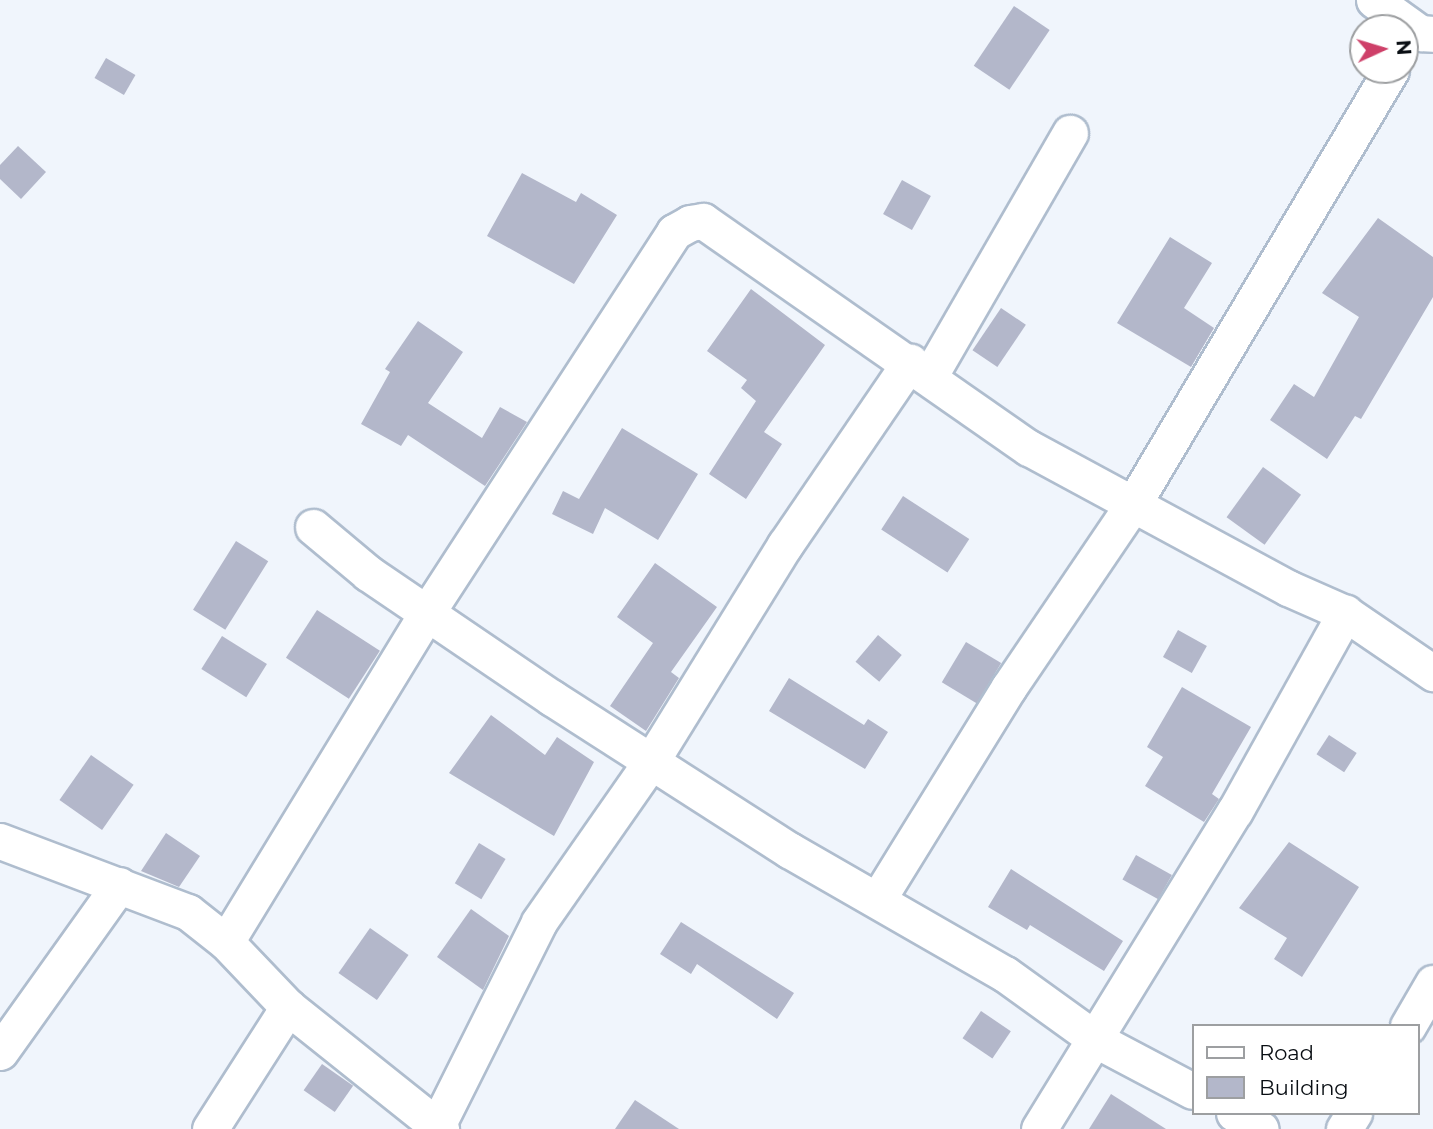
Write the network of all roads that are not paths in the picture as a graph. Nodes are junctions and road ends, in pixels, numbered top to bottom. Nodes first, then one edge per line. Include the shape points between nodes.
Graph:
1 (1374, 0) edge
2 (1420, 39) edge
3 (1383, 84) edge
4 (1070, 133) dead end
5 (920, 370) junction
6 (1135, 501) junction
7 (313, 527) dead end
8 (428, 611) junction
9 (1345, 613) junction
10 (1433, 673) edge
11 (652, 760) junction
12 (0, 841) edge
13 (119, 885) junction
14 (878, 899) junction
15 (226, 942) junction
16 (1433, 983) edge
17 (288, 1007) junction
18 (1409, 1024) edge
19 (1098, 1041) junction
20 (0, 1052) edge
21 (1192, 1090) edge
22 (1237, 1115) edge
23 (439, 1128) edge
24 (210, 1129) edge
25 (1039, 1129) edge
26 (1261, 1129) edge

1 - 2 street
3 - 6 street
4 - 5 street
5 - 6 street via 1029,447
5 - 8 street via 703,221 690,223 674,232
5 - 11 street via 785,545
6 - 9 street via 1288,588
6 - 14 street via 1009,687
7 - 8 street via 368,573
8 - 11 street
8 - 15 street
9 - 10 street
9 - 19 street
11 - 14 street via 789,850
11 - 23 street via 539,922
12 - 13 street
13 - 15 street via 188,912
13 - 20 street
14 - 19 street via 1005,974
15 - 17 street
16 - 18 street
17 - 23 street
17 - 24 street
19 - 21 street
19 - 25 street
22 - 26 street

